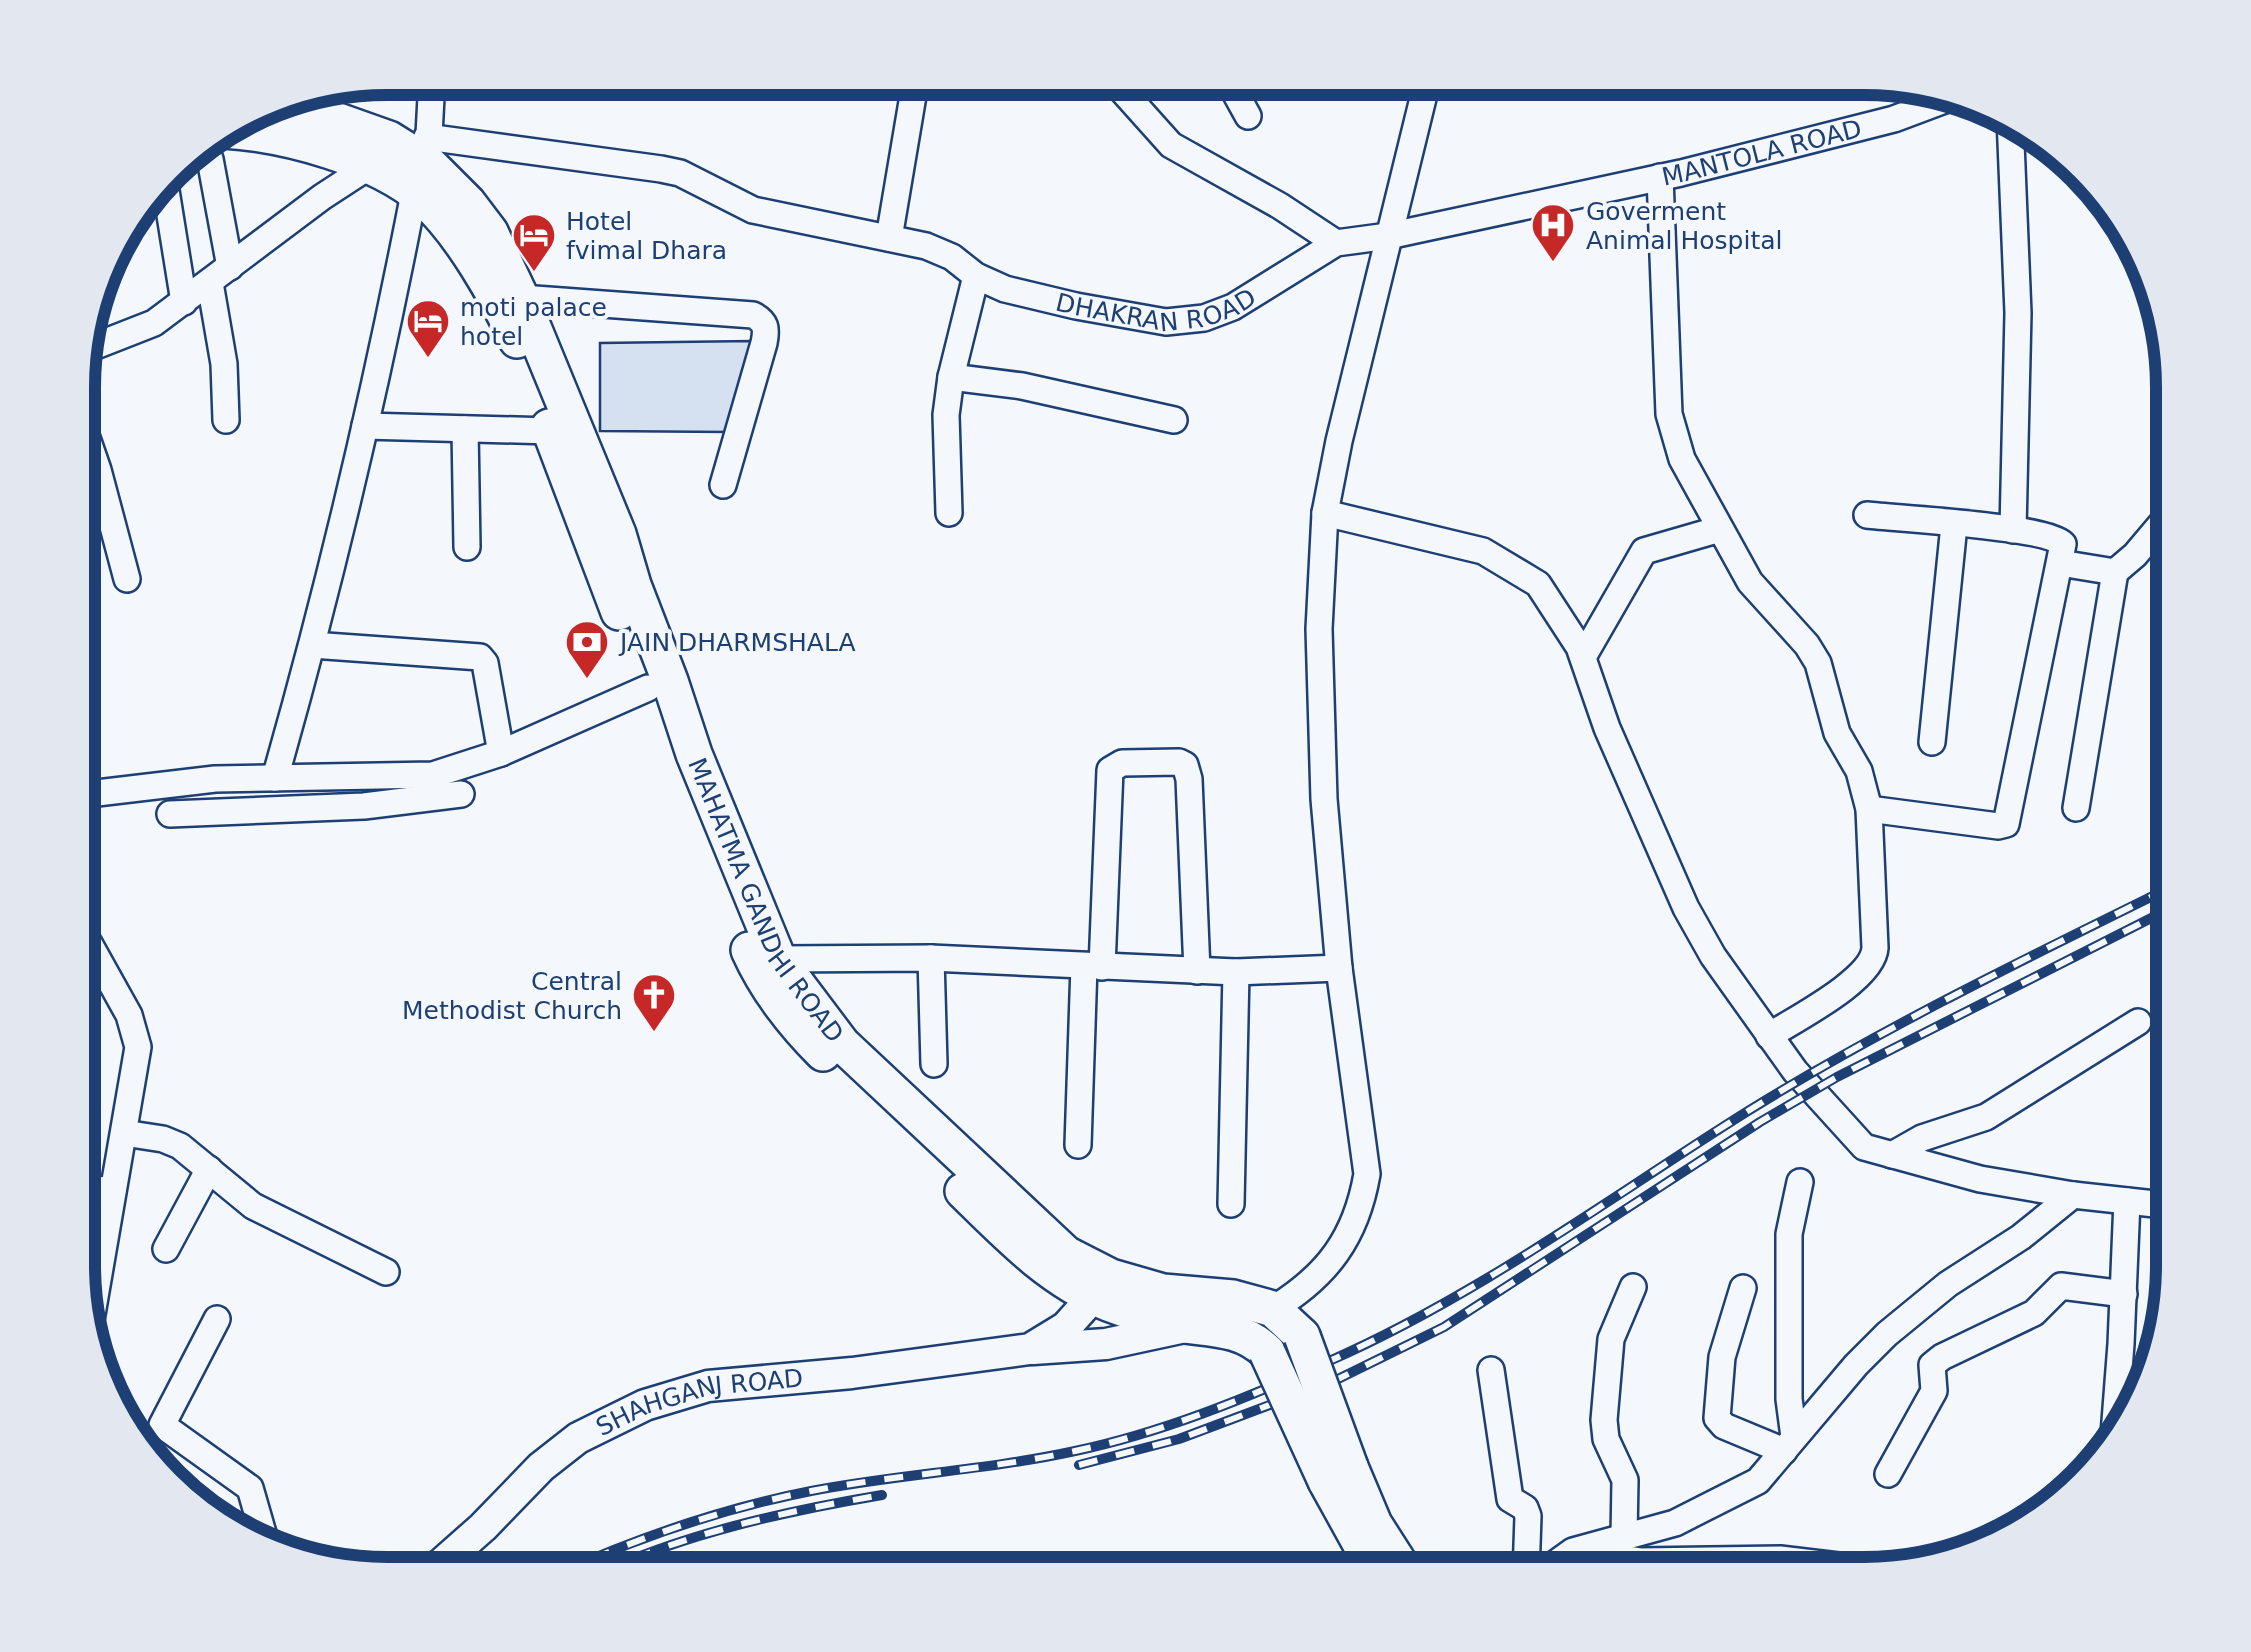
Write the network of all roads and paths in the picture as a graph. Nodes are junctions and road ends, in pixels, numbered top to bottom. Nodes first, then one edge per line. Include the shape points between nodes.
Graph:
1 (430, 95) edge
2 (913, 95) edge
3 (1126, 95) edge
4 (1237, 96) edge
5 (1424, 96) edge
6 (1936, 104) edge
7 (302, 108) edge
8 (1248, 116) dead end
9 (2011, 134) edge
10 (232, 140) edge
11 (217, 150) edge
12 (423, 164) junction
13 (368, 167) junction
14 (1660, 177) junction
15 (167, 196) edge
16 (1388, 236) junction
17 (889, 238) junction
18 (1331, 247) junction
19 (220, 275) junction
20 (976, 276) junction
21 (521, 298) junction
22 (184, 302) junction
23 (99, 345) edge
24 (951, 377) junction
25 (226, 420) dead end
26 (1174, 420) dead end
27 (365, 426) junction
28 (465, 429) junction
29 (551, 431) junction
30 (95, 462) edge
31 (723, 485) dead end
32 (949, 513) dead end
33 (1325, 514) junction
34 (1867, 515) dead end
35 (1954, 525) junction
36 (1720, 529) junction
37 (2013, 530) junction
38 (2155, 532) edge
39 (467, 546) dead end
40 (2060, 563) junction
41 (2115, 572) junction
42 (128, 579) dead end
43 (312, 645) junction
44 (1583, 657) junction
45 (648, 688) junction
46 (1932, 742) dead end
47 (500, 753) junction
48 (275, 778) junction
49 (95, 792) edge
50 (333, 792) junction
51 (461, 794) dead end
52 (2076, 808) dead end
53 (1869, 809) junction
54 (170, 814) dead end
55 (96, 956) edge
56 (931, 958) junction
57 (778, 959) junction
58 (1093, 966) junction
59 (1339, 968) junction
60 (1198, 970) junction
61 (1236, 972) junction
62 (2138, 1022) dead end
63 (1769, 1036) junction
64 (934, 1064) dead end
65 (124, 1134) junction
66 (1078, 1145) dead end
67 (1892, 1156) junction
68 (209, 1168) junction
69 (1800, 1182) dead end
70 (96, 1189) edge
71 (114, 1190) junction
72 (2073, 1195) junction
73 (2128, 1201) junction
74 (1232, 1204) dead end
75 (2155, 1204) edge
76 (166, 1249) dead end
77 (96, 1258) edge
78 (1048, 1270) junction
79 (386, 1272) dead end
80 (1104, 1287) junction
81 (1633, 1288) dead end
82 (1743, 1288) dead end
83 (2124, 1294) junction
84 (1273, 1309) junction
85 (218, 1320) dead end
86 (1193, 1326) junction
87 (1030, 1349) junction
88 (1491, 1370) dead end
89 (2115, 1415) edge
90 (1789, 1444) junction
91 (1338, 1474) junction
92 (1888, 1474) dead end
93 (262, 1528) edge
94 (1624, 1538) junction
95 (1573, 1551) junction
96 (450, 1556) edge
97 (1383, 1557) edge
98 (1527, 1557) edge
99 (1565, 1557) edge
100 (1612, 1557) edge

1 - 12 street
2 - 17 street
3 - 18 street via 1171,146 1280,206
4 - 8 street
5 - 16 street
6 - 14 street, MANTOLA ROAD
7 - 12 highway, MAHATMA GANDHI ROAD via 389,139
9 - 37 street via 2018,312
10 - 13 highway, MAHATMA GANDHI ROAD via 256,132
11 - 19 street
12 - 13 highway, MAHATMA GANDHI ROAD
12 - 17 street, DHAKRAN ROAD via 662,168 754,210
12 - 21 highway, MAHATMA GANDHI ROAD via 490,232
12 - 27 street
12 - 29 highway, MAHATMA GANDHI ROAD via 424,199 460,238 516,336
13 - 19 street
14 - 16 street, MANTOLA ROAD
14 - 36 street via 1669,414 1682,460
15 - 22 street
16 - 18 street, MANTOLA ROAD
16 - 33 street
17 - 20 street, DHAKRAN ROAD via 952,258
18 - 20 street, DHAKRAN ROAD via 1219,314 1166,322 1005,289
19 - 22 street
19 - 25 street
20 - 24 street
21 - 31 street via 762,320 764,343
21 - 57 highway, MAHATMA GANDHI ROAD
22 - 23 street via 154,323
24 - 26 street
24 - 32 street
27 - 28 street
27 - 43 street
28 - 29 street
28 - 39 street
29 - 45 highway, MAHATMA GANDHI ROAD
30 - 42 street
33 - 44 street via 1493,555 1538,584
33 - 59 street via 1318,630 1322,762
34 - 35 street
35 - 37 street
35 - 46 street
36 - 44 street via 1644,551
36 - 53 street via 1750,582 1818,663
37 - 40 street via 2061,540
38 - 41 street
40 - 41 street
40 - 53 street via 2006,824
41 - 52 street
43 - 47 street via 480,657
43 - 48 street
44 - 63 street via 1686,908
45 - 47 street
45 - 78 highway, MAHATMA GANDHI ROAD via 758,972 808,1038
47 - 50 street via 433,775
48 - 49 street
48 - 50 street
50 - 51 street
50 - 54 street
53 - 63 street via 1872,964
55 - 65 street via 135,1030 138,1059
56 - 57 street
56 - 58 street
56 - 64 street
57 - 80 highway, MAHATMA GANDHI ROAD via 842,1044
58 - 60 street
58 - 60 street via 1110,770 1122,763 1179,762 1190,779
58 - 66 street
59 - 61 street
59 - 84 street via 1365,1153 1364,1194 1344,1242 1319,1277
60 - 61 street
61 - 74 street
62 - 67 street via 1986,1117 1922,1138
63 - 67 street via 1864,1147
65 - 68 street via 174,1143
65 - 71 street
67 - 72 street
68 - 76 street
68 - 79 street via 253,1206
69 - 90 street via 1789,1234
70 - 71 street
71 - 77 street
72 - 73 street
72 - 90 street via 1887,1334
73 - 75 street
73 - 83 street
78 - 80 highway, MAHATMA GANDHI ROAD via 1066,1283
78 - 87 main road via 1059,1294 1058,1315
80 - 84 highway, MAHATMA GANDHI ROAD via 1233,1298
80 - 86 highway, MAHATMA GANDHI ROAD via 1166,1322
80 - 87 main road, SHAHGANJ ROAD via 1066,1326
81 - 94 street via 1611,1339 1604,1420 1625,1480
82 - 90 street via 1722,1357 1717,1418 1724,1426
83 - 89 street
83 - 92 street via 2061,1286 2034,1313 1932,1364 1934,1391
84 - 91 highway, MAHATMA GANDHI ROAD, bridge via 1302,1336
85 - 93 street via 162,1425 250,1488
86 - 87 main road, SHAHGANJ ROAD via 1106,1344
86 - 91 highway, MAHATMA GANDHI ROAD, bridge via 1245,1334 1267,1352
87 - 96 main road, SHAHGANJ ROAD via 708,1386 645,1406 578,1438
88 - 98 street via 1510,1499 1528,1516
90 - 94 street via 1758,1481 1676,1523
91 - 97 highway, MAHATMA GANDHI ROAD via 1374,1524
94 - 95 street
95 - 99 street
95 - 100 street

